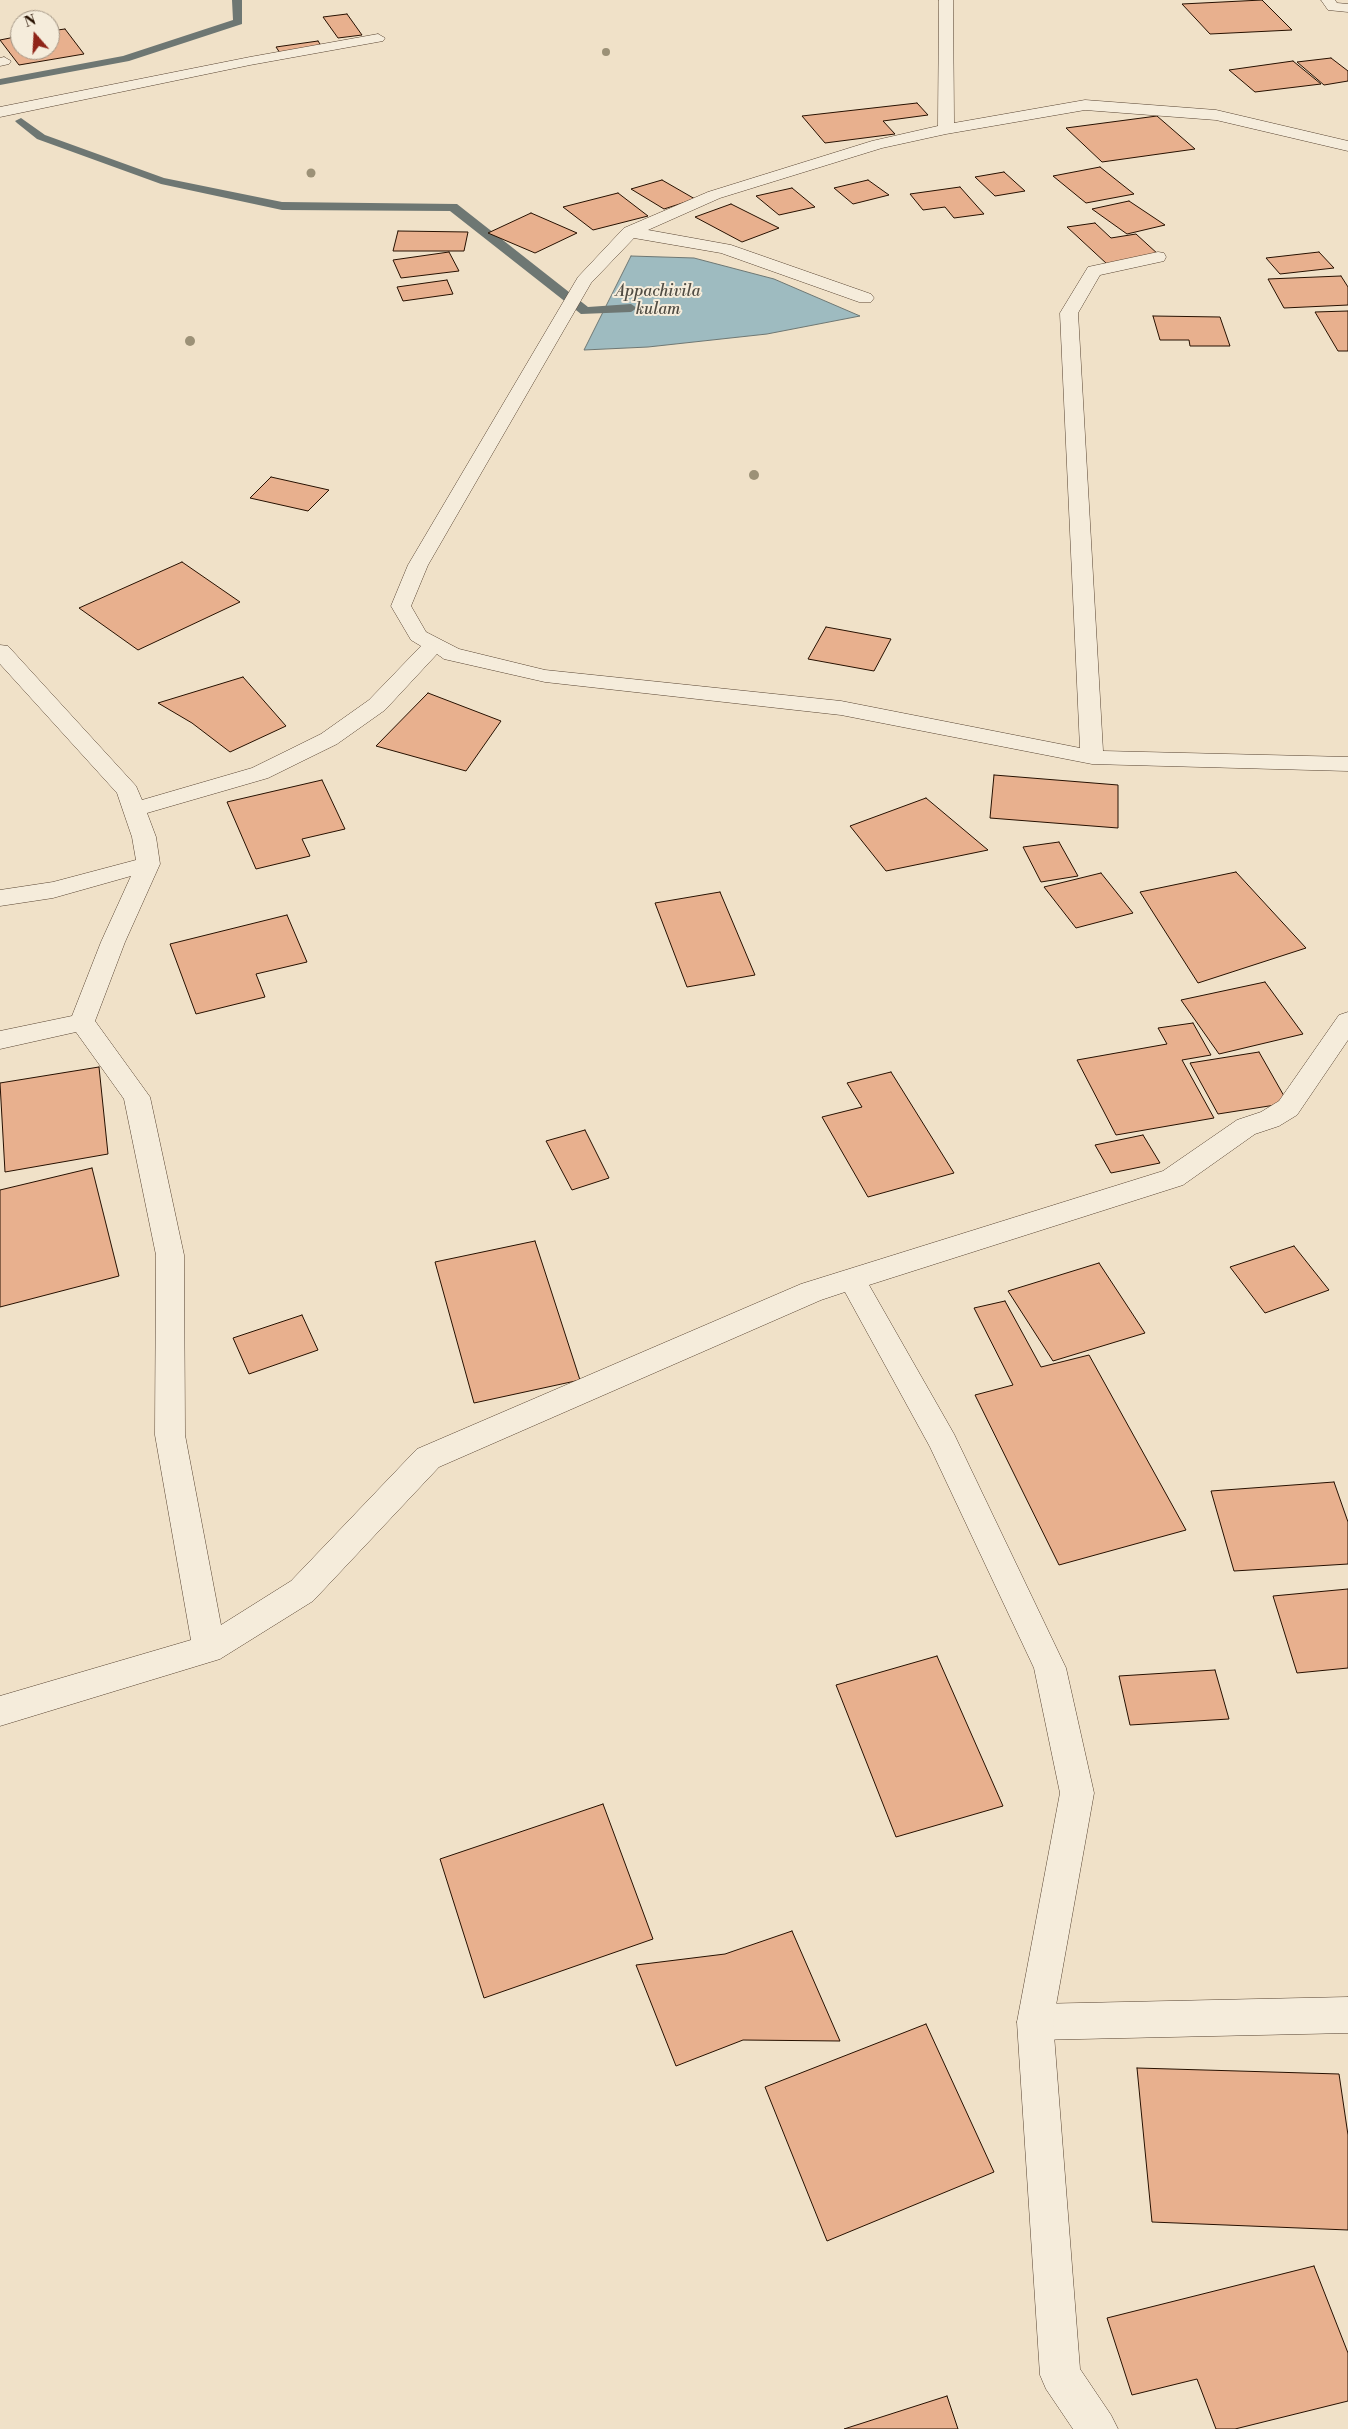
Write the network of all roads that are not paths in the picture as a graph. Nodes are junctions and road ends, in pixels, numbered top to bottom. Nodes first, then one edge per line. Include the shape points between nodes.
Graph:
1 (946, 0) edge
2 (1328, 0) edge
3 (1348, 8) edge
4 (378, 38) dead end
5 (0, 112) edge
6 (946, 129) junction
7 (1348, 146) edge
8 (630, 232) junction
9 (1158, 257) dead end
10 (866, 298) dead end
11 (434, 645) junction
12 (0, 651) edge
13 (1092, 757) junction
14 (1348, 764) edge
15 (135, 809) junction
16 (148, 864) junction
17 (0, 898) edge
18 (1348, 1021) edge
19 (82, 1022) junction
20 (0, 1040) edge
21 (852, 1280) junction
22 (209, 1648) junction
23 (0, 1711) edge
24 (1348, 2015) edge
25 (1035, 2022) junction
26 (1097, 2429) edge

1 - 6 street
2 - 3 street via 1333,7
4 - 5 street
6 - 7 street via 1085,105 1216,115
6 - 8 street via 878,144 714,195
8 - 10 street via 725,249
8 - 11 street via 584,281 418,565 401,606 418,636
9 - 13 street via 1094,272 1069,313
11 - 13 street via 452,654 544,676 841,708
11 - 15 street via 377,705 329,739 260,773
12 - 15 street via 128,791
13 - 14 street
15 - 16 street
16 - 17 street via 53,890
16 - 19 street
18 - 21 street via 1288,1108 1270,1119 1246,1127 1173,1178
19 - 20 street
19 - 22 street via 137,1097 170,1255 170,1435
21 - 22 street via 811,1292 428,1458 302,1591
21 - 25 street via 943,1443 1050,1668 1078,1793
22 - 23 street
24 - 25 street
25 - 26 street via 1060,2375

